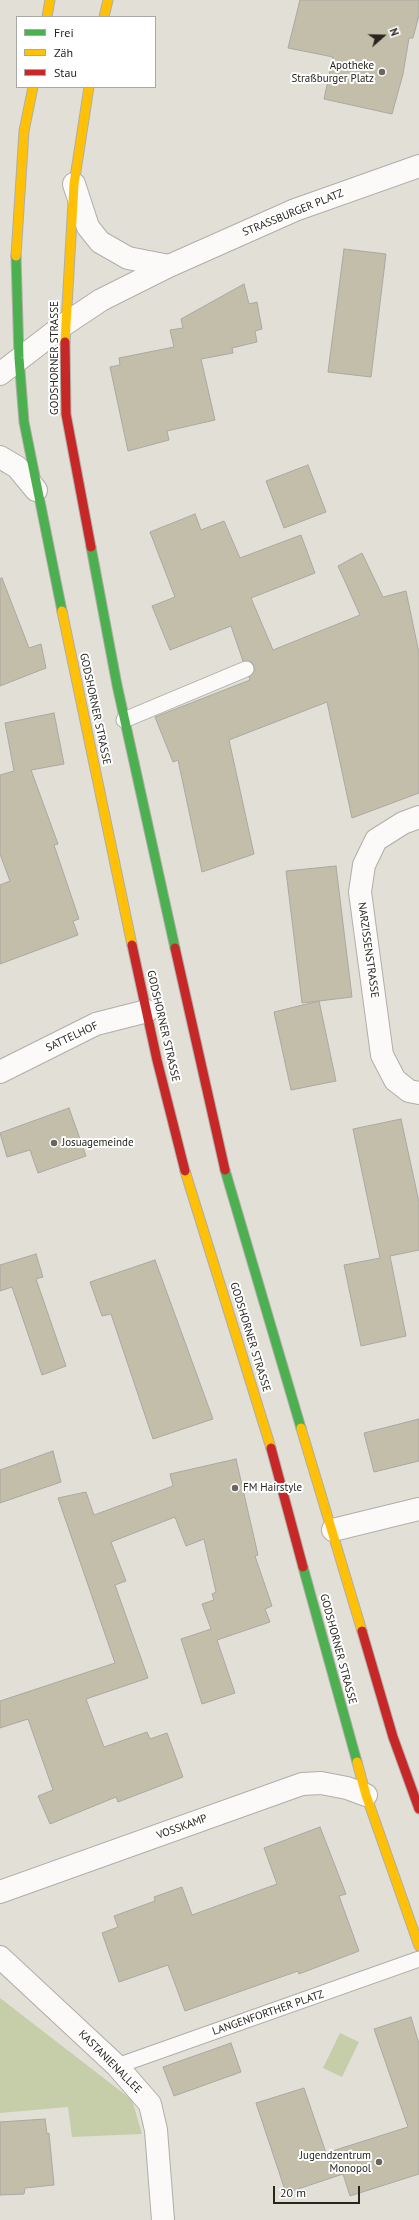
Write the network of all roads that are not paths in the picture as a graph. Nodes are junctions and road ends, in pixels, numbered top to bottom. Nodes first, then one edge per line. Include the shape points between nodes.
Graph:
1 (50, 0) edge
2 (108, 0) edge
3 (47, 16) edge
4 (104, 16) edge
5 (32, 88) edge
6 (89, 88) edge
7 (419, 166) edge
8 (74, 184) junction
9 (169, 266) junction
10 (65, 324) junction
11 (19, 358) junction
12 (0, 374) edge
13 (0, 457) edge
14 (36, 490) junction
15 (246, 669) dead end
16 (124, 720) junction
17 (419, 817) edge
18 (147, 1011) junction
19 (0, 1072) edge
20 (419, 1093) edge
21 (419, 1509) edge
22 (333, 1530) junction
23 (366, 1795) junction
24 (419, 1809) edge
25 (0, 1892) edge
26 (419, 1946) edge
27 (0, 1957) edge
28 (419, 1959) edge
29 (117, 2066) junction
30 (163, 2220) edge

1 - 3 main road
2 - 4 main road
5 - 11 main road, GODSHORNER STRASSE via 24,131 16,240
6 - 8 main road, GODSHORNER STRASSE
7 - 9 street, STRASSBURGER PLATZ via 295,210
8 - 9 street via 88,227 100,242 128,258
8 - 10 main road, GODSHORNER STRASSE
9 - 10 street, STRASSBURGER PLATZ via 101,300
10 - 11 street, STRASSBURGER PLATZ
10 - 16 main road, GODSHORNER STRASSE via 66,414
11 - 12 street, STRASSBURGER PLATZ
11 - 14 main road, GODSHORNER STRASSE via 24,422
13 - 14 street via 17,467
14 - 18 main road, GODSHORNER STRASSE
15 - 16 lane
16 - 22 main road, GODSHORNER STRASSE via 219,1150
17 - 20 street, NARZISSENSTRASSE via 403,823 376,840 364,865 360,892 382,1055 395,1080 409,1091
18 - 19 street, SATTELHOF via 96,1024
18 - 23 main road, GODSHORNER STRASSE via 184,1163 262,1416
21 - 22 street
22 - 24 main road, GODSHORNER STRASSE via 393,1737
23 - 25 street, VOSSKAMP via 321,1783 302,1784
23 - 26 main road, GODSHORNER STRASSE
27 - 29 street, KASTANIENALLEE
28 - 29 lane, LANGENFORTHER PLATZ
29 - 30 street, KASTANIENALLEE via 150,2104 154,2115

